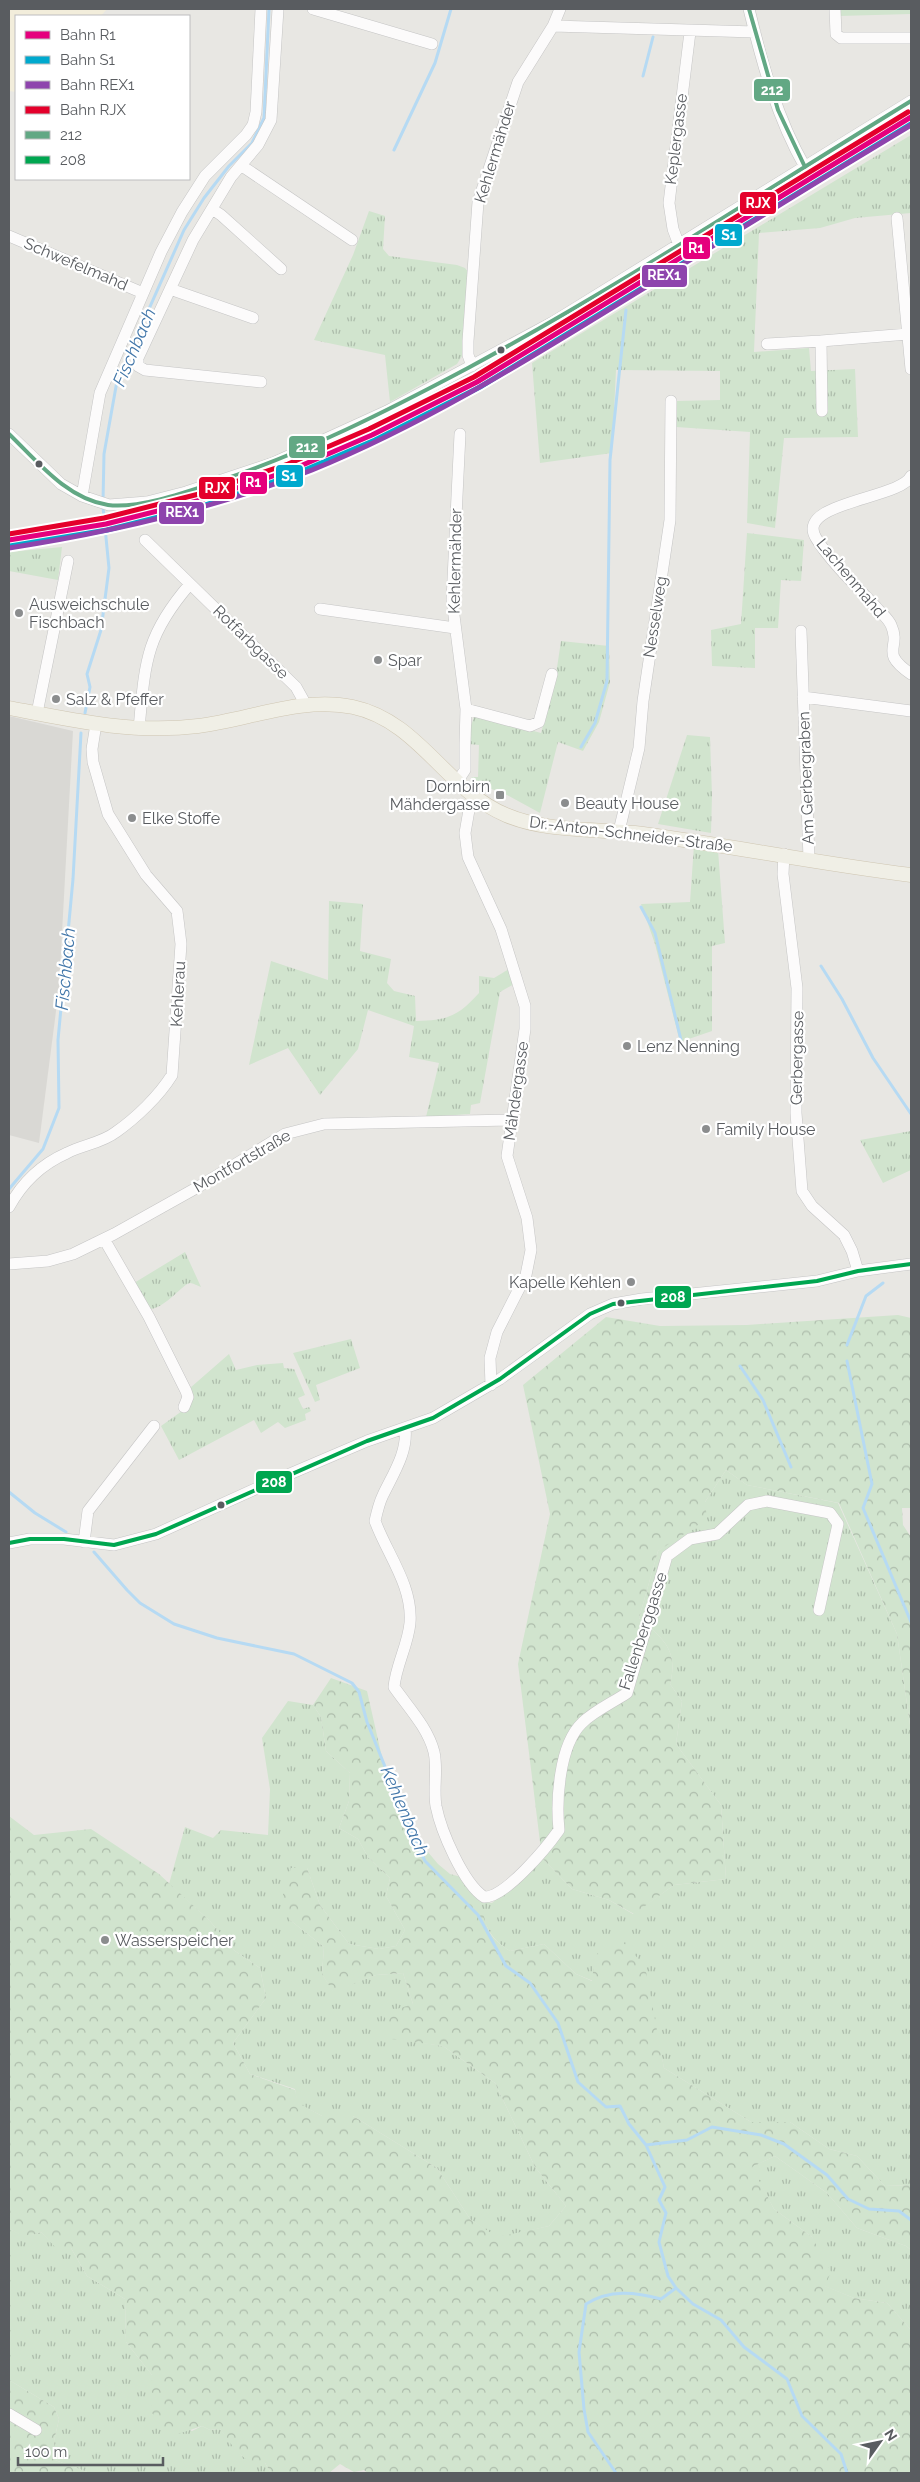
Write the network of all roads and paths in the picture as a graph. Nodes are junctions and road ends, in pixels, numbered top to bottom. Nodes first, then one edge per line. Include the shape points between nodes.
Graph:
1 (261, 9) edge
2 (278, 9) edge
3 (313, 9) edge
4 (560, 9) edge
5 (749, 9) edge
6 (835, 9) edge
7 (553, 26) junction
8 (690, 32) junction
9 (755, 32) junction
10 (911, 38) edge
11 (432, 44) dead end
12 (911, 101) edge
13 (242, 166) junction
14 (806, 167) junction
15 (214, 183) junction
16 (212, 209) junction
17 (897, 218) dead end
18 (9, 236) edge
19 (352, 240) dead end
20 (680, 245) junction
21 (281, 270) dead end
22 (170, 289) junction
23 (143, 293) junction
24 (253, 318) dead end
25 (908, 334) junction
26 (821, 341) junction
27 (767, 344) dead end
28 (472, 366) junction
29 (911, 369) edge
30 (261, 382) dead end
31 (672, 401) dead end
32 (822, 411) dead end
33 (9, 434) edge
34 (460, 434) dead end
35 (911, 476) edge
36 (82, 496) junction
37 (145, 540) dead end
38 (68, 561) dead end
39 (190, 584) junction
40 (320, 609) dead end
41 (455, 628) junction
42 (800, 631) dead end
43 (552, 674) dead end
44 (911, 674) edge
45 (804, 697) junction
46 (306, 705) junction
47 (9, 708) edge
48 (466, 709) junction
49 (911, 711) edge
50 (37, 713) junction
51 (96, 724) junction
52 (139, 729) junction
53 (458, 782) junction
54 (476, 798) junction
55 (619, 831) junction
56 (784, 854) junction
57 (809, 859) junction
58 (911, 875) edge
59 (511, 1120) junction
60 (9, 1206) edge
61 (104, 1239) junction
62 (9, 1264) edge
63 (911, 1264) edge
64 (858, 1271) junction
65 (491, 1384) junction
66 (184, 1407) dead end
67 (154, 1426) dead end
68 (405, 1428) junction
69 (84, 1542) junction
70 (9, 1543) edge
71 (820, 1610) dead end
72 (9, 2414) edge
73 (36, 2430) dead end

1 - 15 street via 253,125
2 - 13 street via 271,120
3 - 11 street
4 - 7 street, Kehlermähder
5 - 9 street
6 - 10 street via 838,36 841,38
7 - 8 street
7 - 28 street, Kehlermähder via 518,82 478,202 468,348
8 - 9 street
8 - 20 street, Keplergasse via 669,203 673,230
9 - 14 street via 783,121
12 - 14 street
13 - 15 street
13 - 19 street
14 - 20 street
15 - 16 street
15 - 23 street via 182,212
16 - 21 street
16 - 22 street
17 - 25 street
18 - 23 street, Schwefelmahd
20 - 28 street via 561,318
22 - 24 street
22 - 30 street via 138,358 138,366 145,370
23 - 36 street via 100,393
25 - 26 street
25 - 29 street
26 - 27 street
26 - 32 street
28 - 36 street via 387,411 273,463 147,502 104,504
31 - 55 street, Nesselweg via 670,520 639,748
33 - 36 street via 61,484
34 - 41 street, Kehlermähder via 452,600
35 - 44 street, Lachenmahd via 902,486 826,511 815,521 813,529 823,547 891,626 892,654 896,663
37 - 39 street, Rotfarbgasse
38 - 50 street
39 - 46 street, Rotfarbgasse via 296,687
39 - 52 street via 172,605 151,646 145,665
40 - 41 street, Kehlermähder
41 - 48 street, Kehlermähder
42 - 45 street, Am Gerbergraben
43 - 48 street via 539,722 530,726
45 - 49 street, Am Gerbergraben
45 - 57 street, Am Gerbergraben
46 - 52 main road, Dr.-Anton-Schneider-Straße via 197,726
46 - 53 main road, Dr.-Anton-Schneider-Straße via 339,704 379,715 418,742
47 - 50 main road, Dr.-Anton-Schneider-Straße
48 - 53 street, Kehlermähder via 465,770
50 - 51 main road, Dr.-Anton-Schneider-Straße
51 - 52 main road, Dr.-Anton-Schneider-Straße
51 - 60 street, Kehlerau via 93,762 108,814 146,875 177,911 181,944 172,1074 164,1087 116,1133 66,1153 42,1167
53 - 54 main road, Dr.-Anton-Schneider-Straße
54 - 55 main road, Dr.-Anton-Schneider-Straße via 506,815 532,824
54 - 59 street, Mähdergasse via 469,810 465,833 468,857 501,929 525,1006 525,1029
55 - 56 main road, Dr.-Anton-Schneider-Straße
56 - 57 main road, Dr.-Anton-Schneider-Straße
56 - 64 street, Gerbergasse via 783,874 797,988 796,1113 802,1191 812,1206 844,1236
57 - 58 main road, Dr.-Anton-Schneider-Straße
59 - 61 street, Montfortstraße via 324,1124 297,1130
59 - 65 street, Mähdergasse via 508,1161 527,1218 531,1250 526,1275 497,1332 490,1358
61 - 62 street, Montfortstraße via 48,1261
61 - 66 street via 143,1305 186,1391 188,1397
63 - 64 street
64 - 65 street via 817,1281 613,1304 590,1314
65 - 68 street via 433,1418
67 - 69 street via 88,1511
68 - 69 street via 264,1484 156,1534 114,1545
68 - 71 street, Fallenberggasse via 406,1436 396,1472 382,1496 375,1521 410,1602 410,1624 394,1687 427,1735 434,1752 436,1806 446,1838 475,1888 484,1897 496,1894 529,1866 559,1830 558,1782 570,1744 581,1724 626,1693 667,1556 690,1539 717,1534 748,1505 767,1501 830,1513 838,1524
69 - 70 street via 64,1539
72 - 73 street

